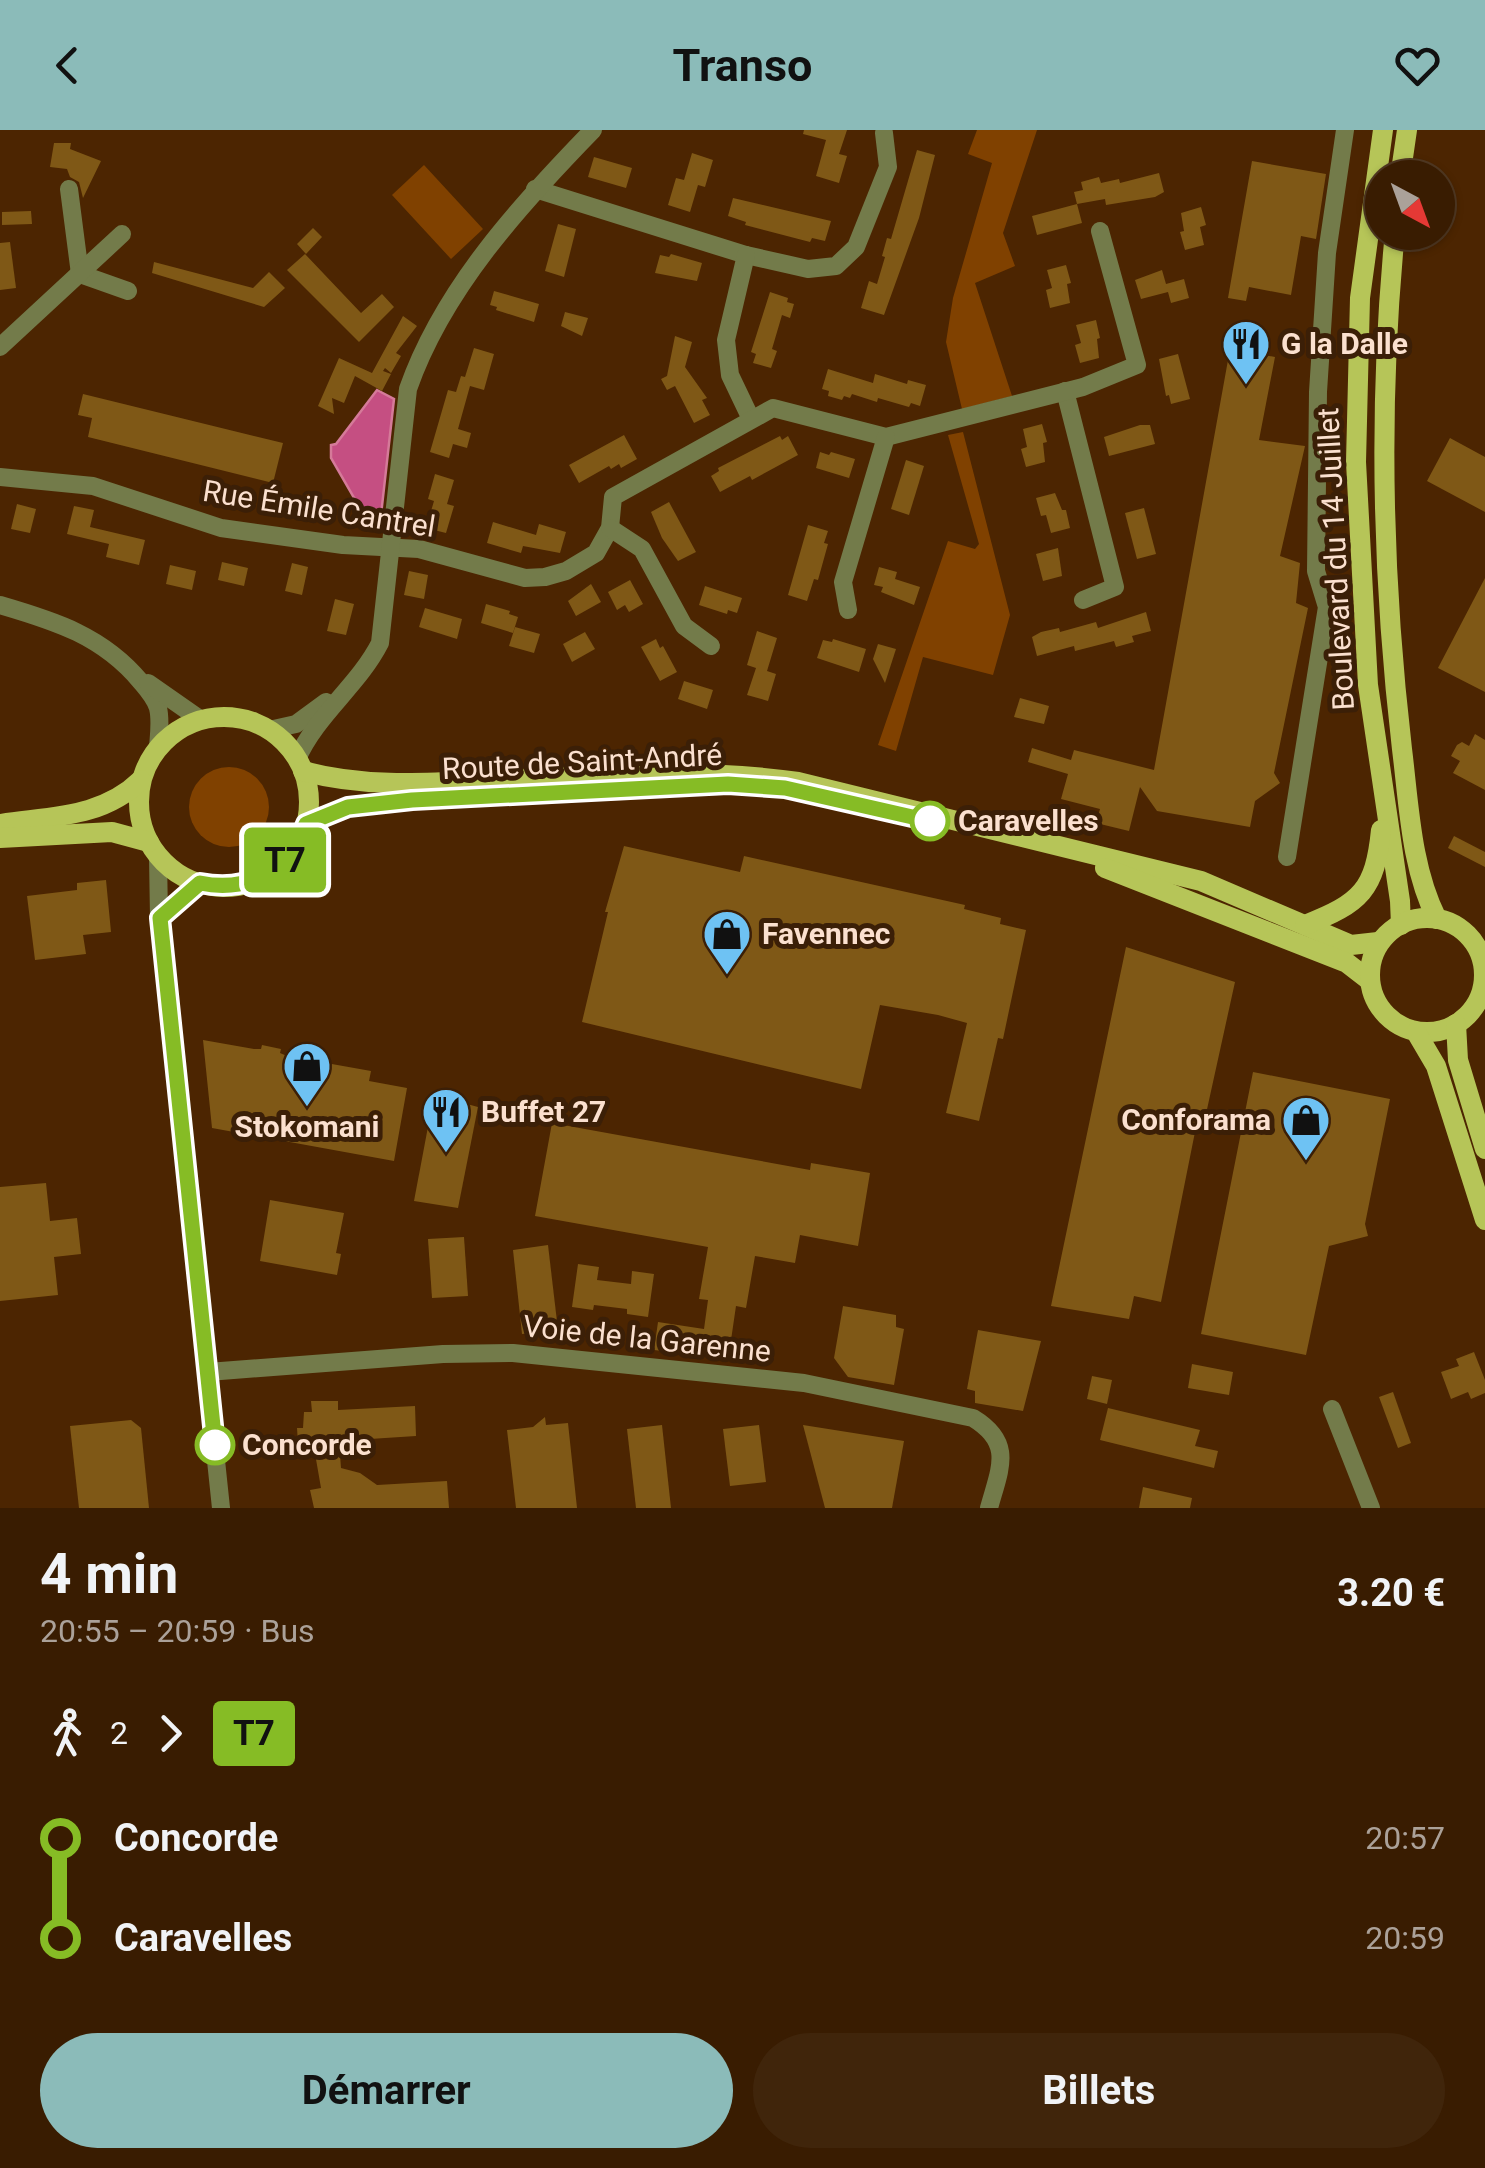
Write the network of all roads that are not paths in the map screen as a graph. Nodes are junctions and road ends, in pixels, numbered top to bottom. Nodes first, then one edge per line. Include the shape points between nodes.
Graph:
1 (593, 130) edge
2 (1345, 130) edge
3 (1384, 130) edge
4 (1407, 130) edge
5 (884, 133) dead end
6 (1403, 160) edge
7 (69, 189) dead end
8 (535, 189) junction
9 (1100, 231) dead end
10 (122, 234) dead end
11 (1394, 250) edge
12 (746, 255) junction
13 (80, 274) junction
14 (128, 291) dead end
15 (0, 347) edge
16 (1065, 391) junction
17 (751, 419) junction
18 (886, 437) junction
19 (0, 477) edge
20 (610, 528) junction
21 (391, 547) junction
22 (1083, 600) dead end
23 (0, 605) edge
24 (848, 610) dead end
25 (711, 646) dead end
26 (132, 671) junction
27 (350, 684) junction
28 (201, 720) junction
29 (269, 730) junction
30 (158, 747) junction
31 (300, 765) junction
32 (142, 780) junction
33 (1384, 798) junction
34 (0, 824) edge
35 (306, 824) junction
36 (0, 838) edge
37 (153, 849) junction
38 (1287, 857) dead end
39 (200, 883) junction
40 (160, 918) junction
41 (1437, 919) junction
42 (1305, 924) junction
43 (1401, 925) junction
44 (1378, 942) junction
45 (1484, 963) edge
46 (1370, 980) junction
47 (1480, 1005) edge
48 (1456, 1024) junction
49 (1416, 1032) junction
50 (1485, 1150) edge
51 (1485, 1220) edge
52 (208, 1372) junction
53 (1332, 1409) dead end
54 (221, 1508) edge
55 (989, 1508) edge
56 (1371, 1508) edge

1 - 8 street
2 - 38 street via 1327,253 1318,392 1316,571 1326,607
3 - 33 main road, Boulevard du 14 Juillet via 1360,298 1356,462 1368,685
4 - 6 main road
5 - 12 street via 888,167 856,246 836,266 808,270
7 - 13 street
8 - 12 street
8 - 21 street via 476,264 418,360 408,390
9 - 16 street via 1138,365
10 - 13 street
11 - 41 main road, Boulevard du 14 Juillet via 1385,378 1392,668 1422,882
12 - 17 street via 726,340 730,375
13 - 14 street
13 - 15 street
16 - 18 street
16 - 22 street via 1115,588
17 - 18 street via 773,408
17 - 20 street, Rue Émile Cantrel via 613,497
18 - 24 street via 843,582
19 - 21 street, Rue Émile Cantrel via 93,486 221,528
20 - 21 street, Rue Émile Cantrel via 596,553 546,577
20 - 25 street via 642,549 684,626
21 - 27 street via 380,643
23 - 26 street via 90,637
26 - 28 street
26 - 30 street via 158,707
27 - 29 street via 296,724
27 - 31 street via 308,736
28 - 29 main road via 240,718
28 - 30 main road
29 - 31 main road
30 - 32 main road
31 - 35 main road via 309,801
31 - 42 main road, Route de Saint-André via 339,780 386,783 666,773 798,782 1201,882
32 - 34 main road via 96,810
32 - 37 main road via 139,812
33 - 42 main road via 1378,865 1370,882 1342,908
33 - 43 main road, Boulevard du 14 Juillet
35 - 39 main road via 271,872 244,884
35 - 46 main road, Route de Saint-André via 348,807 412,800 728,784 785,788 1093,863 1347,963
36 - 37 main road via 112,832
37 - 39 main road
37 - 40 street
39 - 40 street
40 - 52 street
41 - 43 main road
41 - 45 main road via 1464,932
42 - 44 main road, Route de Saint-André via 1352,945
43 - 44 main road
44 - 46 main road
45 - 47 main road
46 - 49 main road via 1380,1009
47 - 48 main road
48 - 49 main road
48 - 50 main road via 1458,1060
49 - 51 main road via 1436,1066
52 - 54 street
52 - 55 street, Voie de la Garenne via 513,1352 804,1383 973,1418 988,1428 1002,1457
53 - 56 street

